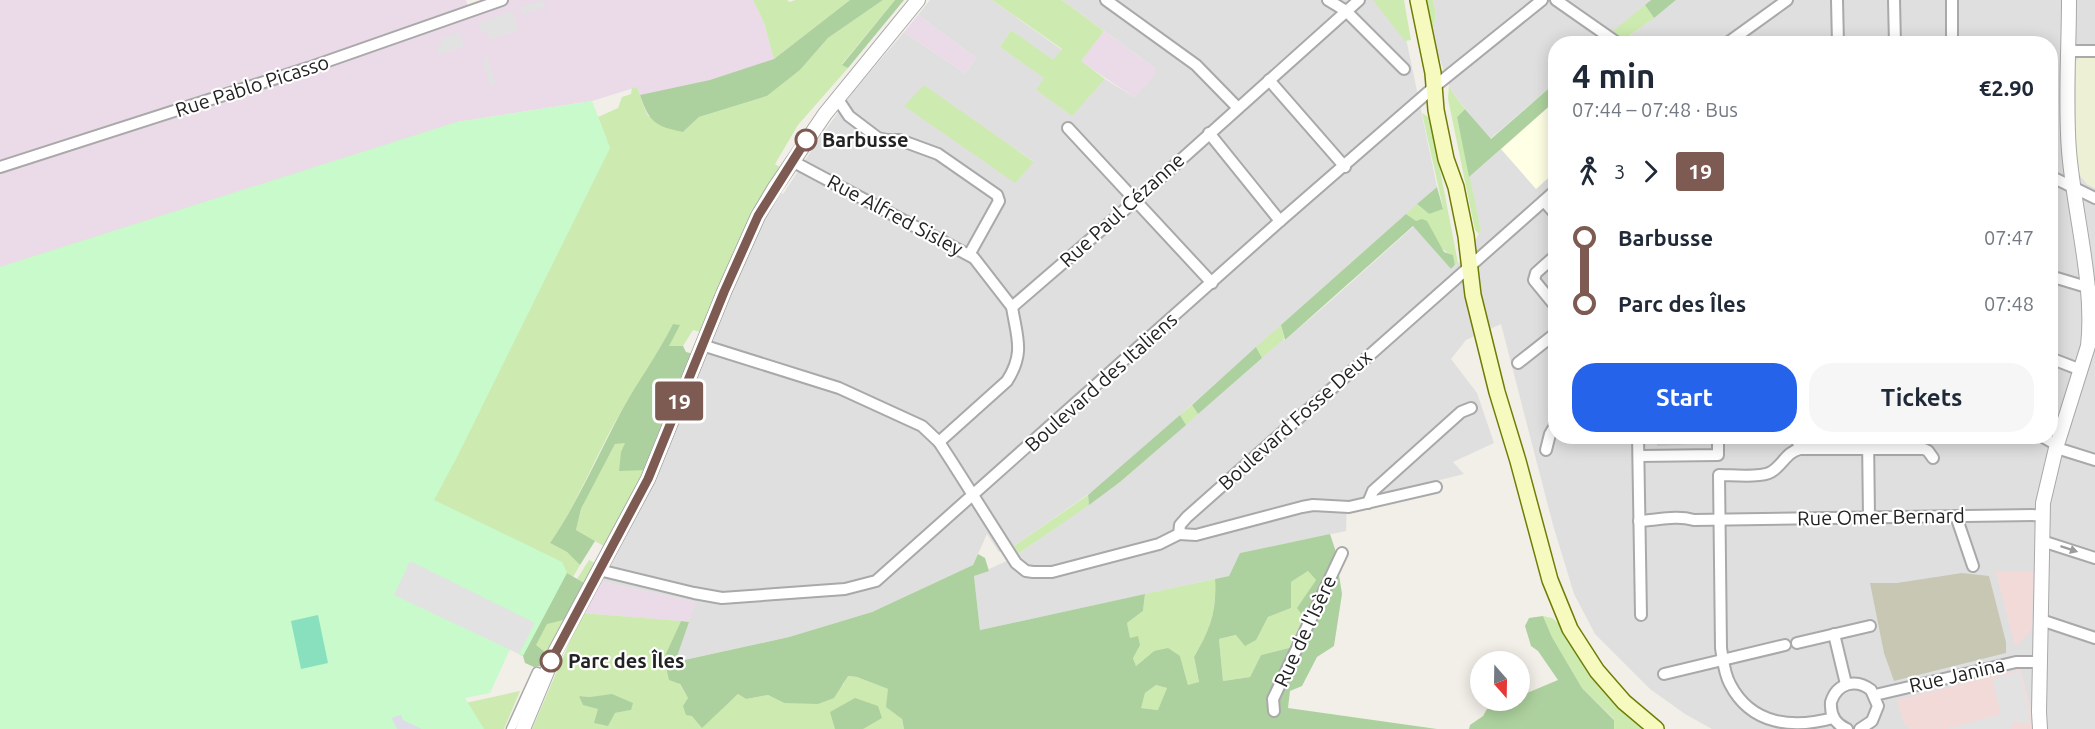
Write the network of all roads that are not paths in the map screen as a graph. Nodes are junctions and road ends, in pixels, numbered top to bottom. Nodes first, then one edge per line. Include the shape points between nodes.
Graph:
1 (502, 0) edge
2 (918, 0) edge
3 (1106, 0) edge
4 (1328, 0) edge
5 (1359, 0) edge
6 (1418, 0) edge
7 (1542, 0) edge
8 (1556, 0) edge
9 (1787, 0) edge
10 (1837, 0) edge
11 (1894, 0) edge
12 (1952, 0) edge
13 (2069, 0) edge
14 (1346, 11) junction
15 (1608, 36) edge
16 (1737, 36) edge
17 (1838, 36) edge
18 (1895, 36) edge
19 (1952, 36) edge
20 (2068, 51) junction
21 (2095, 51) edge
22 (1404, 69) dead end
23 (1269, 80) junction
24 (1434, 87) junction
25 (837, 98) junction
26 (1238, 107) junction
27 (1068, 128) dead end
28 (1209, 133) junction
29 (792, 161) junction
30 (1345, 166) junction
31 (0, 167) edge
32 (2058, 180) edge
33 (2074, 187) junction
34 (1548, 197) edge
35 (2095, 198) edge
36 (1136, 200) junction
37 (1544, 201) junction
38 (1548, 206) edge
39 (1281, 221) junction
40 (969, 255) junction
41 (1548, 262) edge
42 (1470, 265) junction
43 (2058, 279) edge
44 (1212, 283) junction
45 (2092, 293) edge
46 (1548, 297) edge
47 (1012, 307) junction
48 (2093, 321) edge
49 (1548, 339) edge
50 (702, 345) junction
51 (2058, 361) edge
52 (1518, 363) dead end
53 (2081, 370) junction
54 (1471, 408) dead end
55 (939, 442) junction
56 (1548, 442) edge
57 (1638, 444) edge
58 (1718, 444) edge
59 (1798, 444) edge
60 (1868, 444) edge
61 (2055, 444) edge
62 (2060, 447) junction
63 (1800, 449) junction
64 (1868, 449) junction
65 (1546, 450) dead end
66 (1639, 456) junction
67 (1933, 458) dead end
68 (2095, 460) edge
69 (1436, 487) dead end
70 (973, 496) junction
71 (1368, 503) junction
72 (2042, 515) junction
73 (1956, 516) junction
74 (1869, 518) junction
75 (1719, 520) junction
76 (1639, 521) junction
77 (1179, 534) junction
78 (2042, 541) junction
79 (1342, 553) dead end
80 (2095, 558) edge
81 (1973, 566) dead end
82 (599, 570) junction
83 (1641, 615) dead end
84 (2041, 620) junction
85 (1870, 626) dead end
86 (1834, 634) junction
87 (2095, 638) edge
88 (1797, 643) dead end
89 (1785, 645) dead end
90 (1723, 660) junction
91 (2040, 662) junction
92 (537, 672) dead end
93 (1664, 674) dead end
94 (1846, 684) junction
95 (1875, 695) junction
96 (1274, 711) dead end
97 (1833, 717) junction
98 (1866, 728) edge
99 (511, 729) edge
100 (523, 729) edge
101 (1656, 729) edge
102 (1847, 729) edge
103 (2040, 729) edge

1 - 31 street, Rue Pablo Picasso via 330,61
2 - 25 street
3 - 26 street via 1197,65
4 - 14 street
5 - 14 street, Rue Paul Cézanne
6 - 24 main road
7 - 24 street, Boulevard des Italiens
8 - 15 street
9 - 16 street
10 - 17 street
11 - 18 street
12 - 19 street
13 - 20 street
14 - 22 street
14 - 23 street, Rue Paul Cézanne
20 - 21 street
20 - 33 street via 2069,150
23 - 26 street, Rue Paul Cézanne
23 - 30 street
24 - 30 street, Boulevard des Italiens
24 - 42 main road
25 - 29 street
25 - 40 street via 849,116 878,138 900,140 938,154 997,195 999,201
26 - 28 street, Rue Paul Cézanne
27 - 36 street
28 - 36 street, Rue Paul Cézanne
28 - 39 street
29 - 40 street, Rue Alfred Sisley
29 - 50 street via 758,216
30 - 39 street, Boulevard des Italiens
32 - 33 street
33 - 35 street
33 - 45 street
34 - 37 street, Boulevard Fosse Deux
36 - 44 street
36 - 47 street, Rue Paul Cézanne
37 - 38 street
37 - 42 street, Boulevard Fosse Deux
39 - 44 street, Boulevard des Italiens
40 - 47 street, Rue Alfred Sisley
41 - 46 street via 1534,280
42 - 77 street, Boulevard Fosse Deux via 1187,517
42 - 101 main road via 1473,294 1497,392 1562,612 1597,671 1624,702
43 - 45 street
44 - 70 street, Boulevard des Italiens
45 - 48 street
47 - 55 street via 1019,345 1014,370 1007,381
48 - 53 street
49 - 52 street
50 - 55 street via 839,388 922,426
50 - 82 street via 648,479
51 - 53 street
53 - 62 street
54 - 71 street via 1461,412 1373,490
55 - 70 street
56 - 65 street
57 - 66 street
58 - 66 street via 1718,455
59 - 63 street
60 - 64 street
61 - 62 street
62 - 68 street
62 - 72 street via 2047,481
63 - 64 street
63 - 75 street via 1788,454 1766,474 1719,475
64 - 67 street via 1924,450
64 - 74 street
66 - 76 street
69 - 71 street
70 - 77 street via 1010,555 1026,571 1052,572 1159,544
70 - 82 street, Boulevard des Italiens via 886,574 856,587 722,598
71 - 77 street via 1345,507 1313,505 1196,535
72 - 73 street, Rue Omer Bernard
72 - 78 street
73 - 74 street, Rue Omer Bernard
73 - 81 street
74 - 75 street, Rue Omer Bernard
75 - 76 street, Rue Omer Bernard via 1678,517
75 - 90 street
76 - 83 street
78 -> 80 street
78 - 84 street
79 - 96 street, Rue de l'Isère via 1273,699
82 - 100 street via 556,650
84 - 87 street
84 - 91 street
85 - 86 street
86 - 88 street
86 - 94 street
89 - 90 street
90 - 93 street
90 - 97 street via 1730,685 1744,704 1761,716 1797,726
91 - 95 street, Rue Janina via 2016,662
91 - 103 street
92 - 99 street
94 - 95 street via 1862,684
94 - 97 street via 1833,696
95 - 98 street via 1877,711
97 - 102 street

